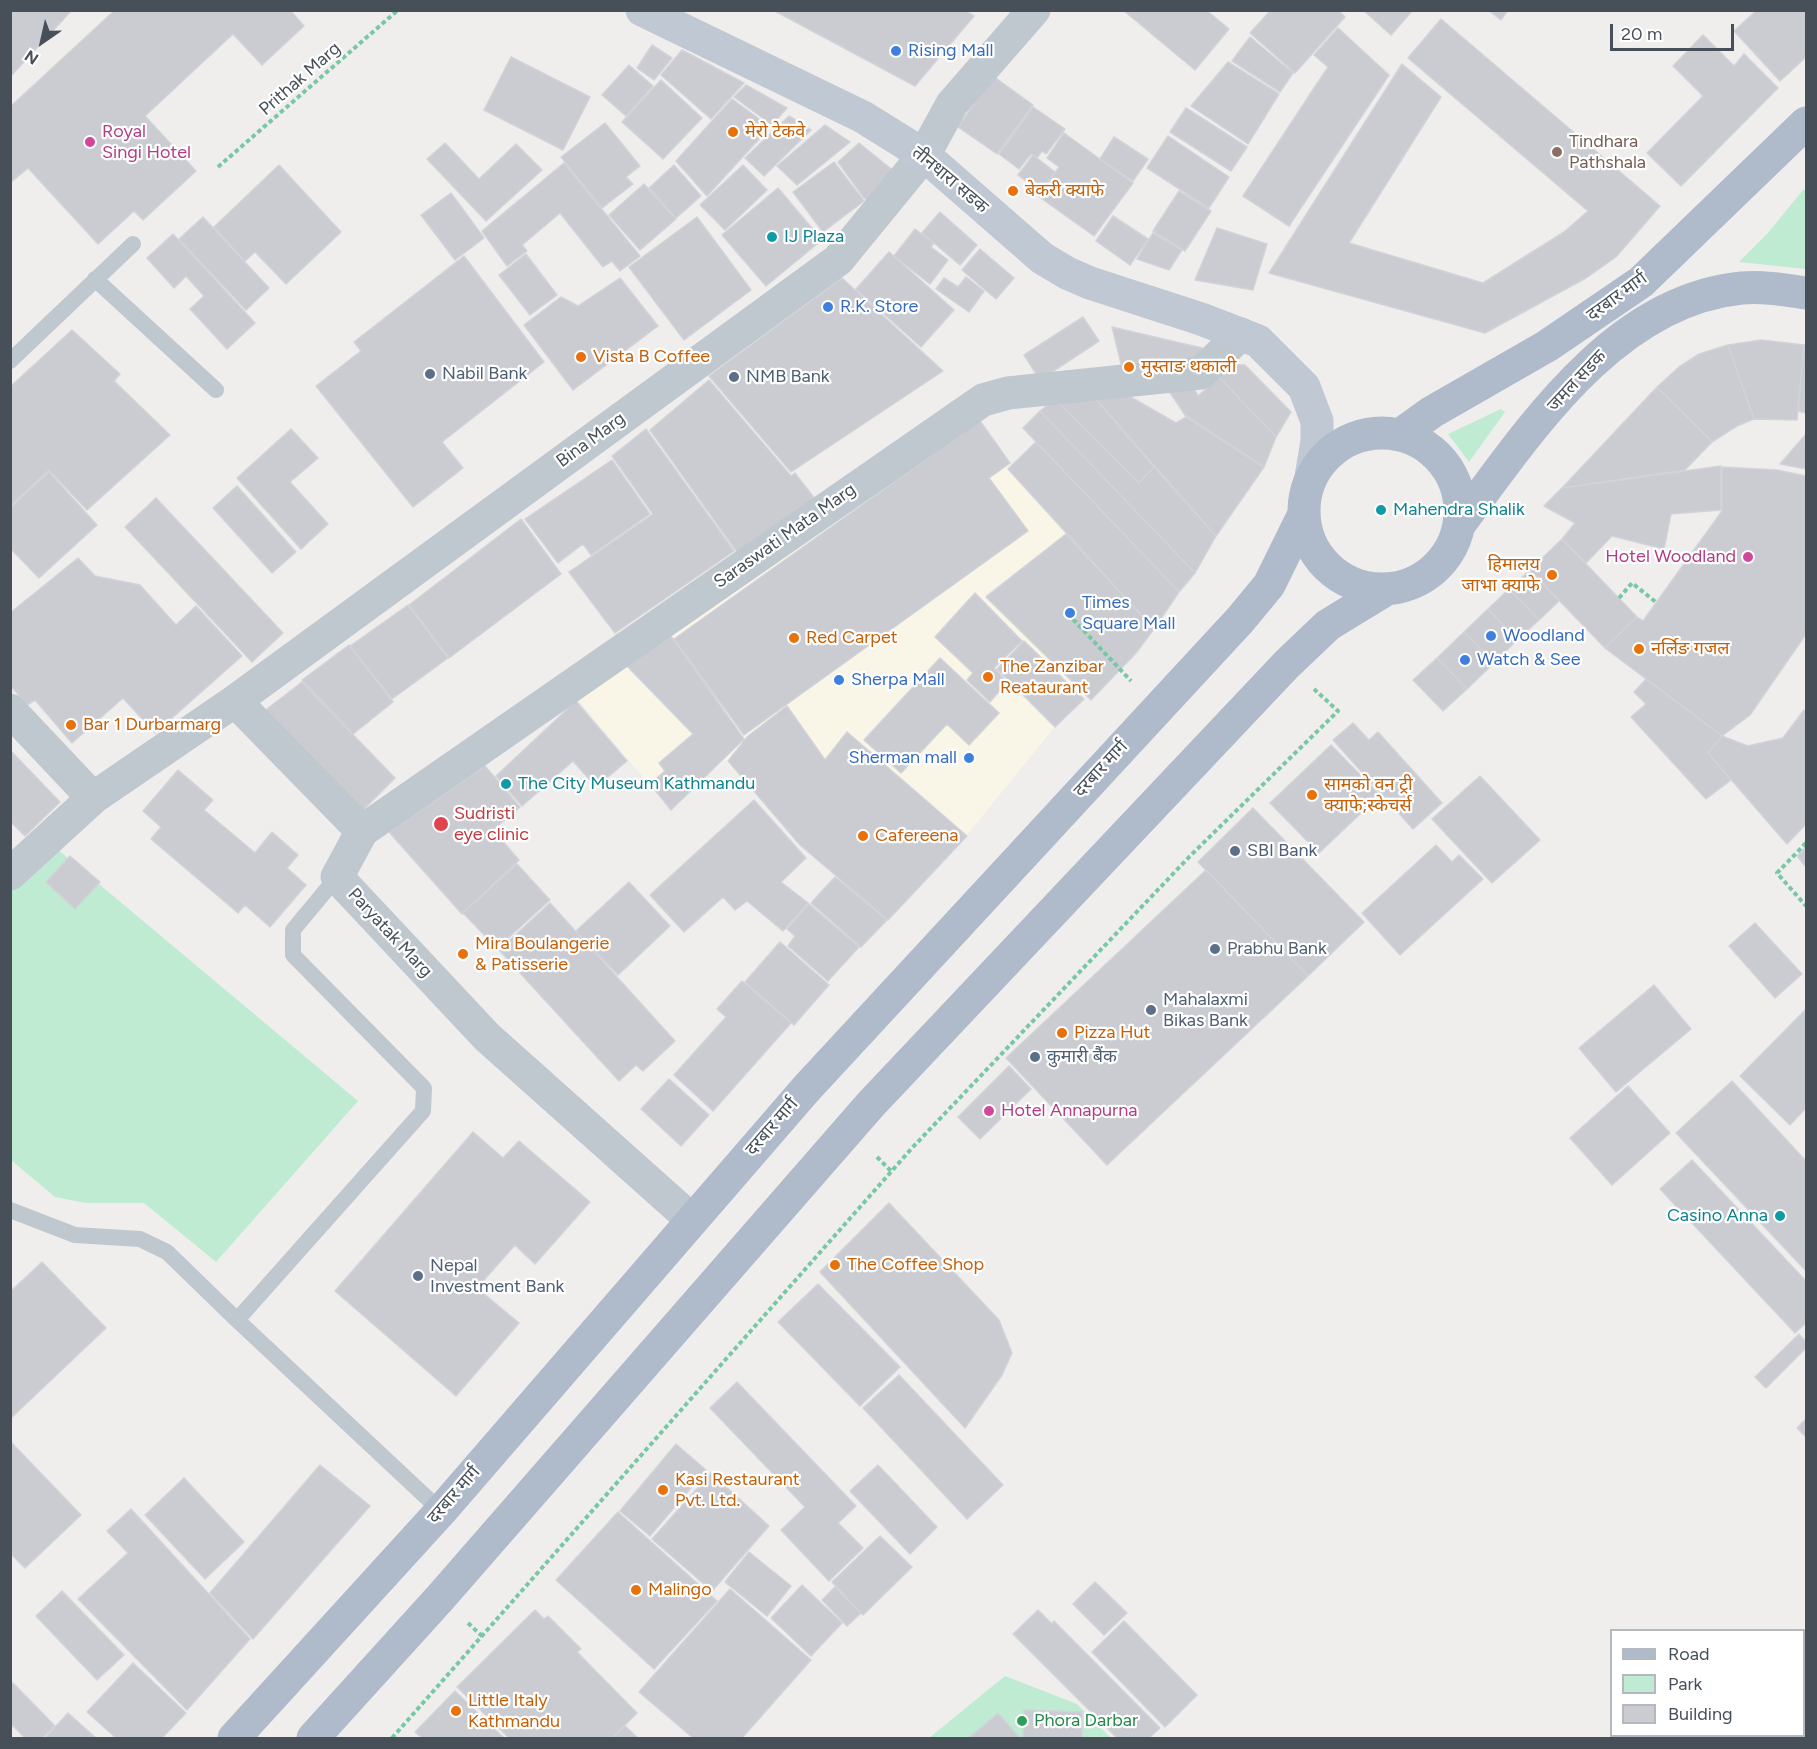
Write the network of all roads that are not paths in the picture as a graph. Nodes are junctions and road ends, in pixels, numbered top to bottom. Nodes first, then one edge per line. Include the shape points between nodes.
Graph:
1 (642, 10) edge
2 (1034, 10) edge
3 (1806, 123) edge
4 (924, 155) junction
5 (133, 244) dead end
6 (95, 279) junction
7 (1806, 293) edge
8 (1250, 337) junction
9 (10, 362) edge
10 (216, 390) dead end
11 (1400, 435) junction
12 (1311, 477) junction
13 (1304, 514) junction
14 (1459, 525) junction
15 (1387, 589) junction
16 (235, 701) junction
17 (10, 710) edge
18 (93, 798) junction
19 (362, 831) junction
20 (10, 874) edge
21 (337, 877) junction
22 (10, 1210) edge
23 (692, 1220) junction
24 (237, 1320) junction
25 (441, 1511) junction
26 (234, 1738) edge
27 (313, 1738) edge

1 - 4 main road, तीनधारा सडक via 862,117
2 - 4 street, Bina Marg via 952,104
3 - 11 main road, दरबार मार्ग via 1641,282
4 - 8 main road, तीनधारा सडक via 1042,258 1067,273
4 - 16 street, Bina Marg via 837,260
5 - 6 lane
6 - 9 lane
6 - 10 lane
7 - 14 main road, जमल सडक via 1743,288 1692,300 1654,317 1605,350 1575,378
8 - 12 main road via 1304,387 1317,421
8 - 19 street, Saraswati Mata Marg via 1201,373 1008,393 983,400
11 - 12 main road via 1379,433 1348,441 1323,459
11 - 14 main road via 1422,444 1440,459 1453,479 1459,501
12 - 13 main road
13 - 15 main road via 1308,538 1321,560 1339,577 1362,586
13 - 23 main road, दरबार मार्ग via 1269,585 1240,620 806,1089
14 - 15 main road via 1453,545 1426,576
15 - 27 main road via 1328,625 1287,664 871,1104
16 - 18 street
16 - 19 street
17 - 18 street
18 - 20 street
19 - 21 street, Paryatak Marg
21 - 23 street, Paryatak Marg via 487,1037
21 - 24 lane via 293,930 293,955 424,1088 423,1112
22 - 24 lane via 75,1235 140,1239 167,1252
23 - 25 main road, दरबार मार्ग
24 - 25 lane
25 - 26 main road, दरबार मार्ग

